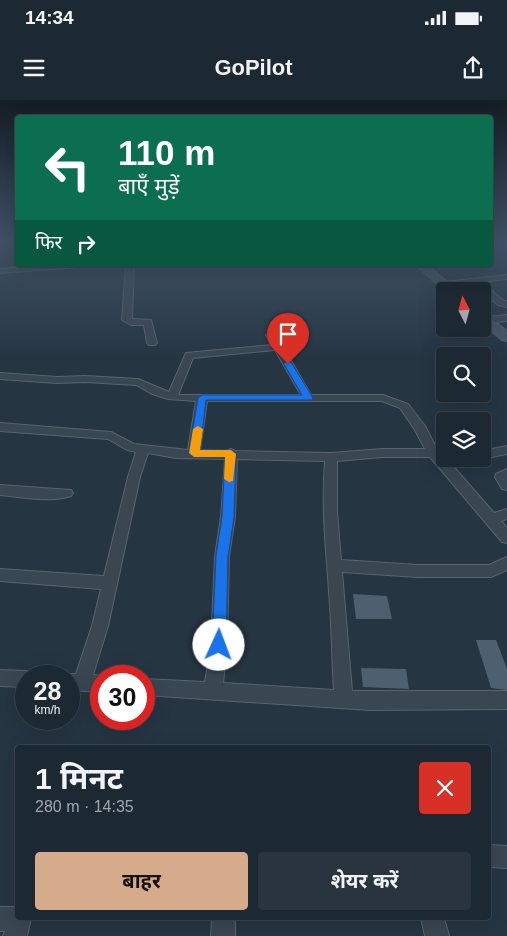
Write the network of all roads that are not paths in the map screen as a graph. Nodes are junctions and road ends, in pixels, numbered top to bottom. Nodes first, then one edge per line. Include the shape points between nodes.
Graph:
1 (129, 281) edge
2 (474, 281) joint
3 (470, 282) edge
4 (507, 304) edge
5 (491, 318) edge
6 (507, 318) edge
7 (491, 323) edge
8 (271, 335) dead end
9 (507, 337) edge
10 (152, 343) dead end
11 (278, 347) junction
12 (0, 376) edge
13 (172, 397) junction
14 (202, 398) junction
15 (308, 398) junction
16 (0, 427) edge
17 (143, 449) junction
18 (507, 450) edge
19 (194, 453) junction
20 (491, 453) edge
21 (231, 454) junction
22 (436, 455) edge
23 (331, 457) junction
24 (436, 458) edge
25 (446, 467) edge
26 (507, 473) edge
27 (507, 486) edge
28 (0, 490) edge
29 (66, 493) dead end
30 (507, 514) edge
31 (491, 519) junction
32 (505, 532) edge
33 (507, 563) edge
34 (333, 565) junction
35 (0, 575) edge
36 (110, 583) junction
37 (80, 671) edge
38 (0, 678) edge
39 (15, 679) edge
40 (155, 687) edge
41 (213, 691) junction
42 (343, 699) junction
43 (507, 700) edge
44 (491, 856) edge
45 (507, 857) edge
46 (224, 920) edge
47 (433, 920) edge
48 (223, 936) edge
49 (436, 936) edge

1 - 10 street via 127,320 150,324
2 - 3 street
2 - 4 street via 501,303
5 - 6 street
7 - 9 street
8 - 11 street
11 - 13 street via 189,355
11 - 15 street
12 - 13 street via 138,382
13 - 14 street
14 - 15 street
14 - 19 street
15 - 22 street via 383,398 404,406
16 - 17 street via 111,436 131,447
17 - 19 street
17 - 36 street
18 - 20 street
19 - 21 street
21 - 23 street
21 - 41 street
23 - 24 street via 382,453
23 - 34 street via 328,485
25 - 31 street
26 - 27 street via 501,477
28 - 29 street
30 - 31 street
31 - 32 street
33 - 34 street via 491,570 418,571
34 - 42 street
35 - 36 street
36 - 37 street via 100,626
38 - 39 street
40 - 41 street
41 - 42 street
42 - 43 street
44 - 45 street
46 - 48 street
47 - 49 street

